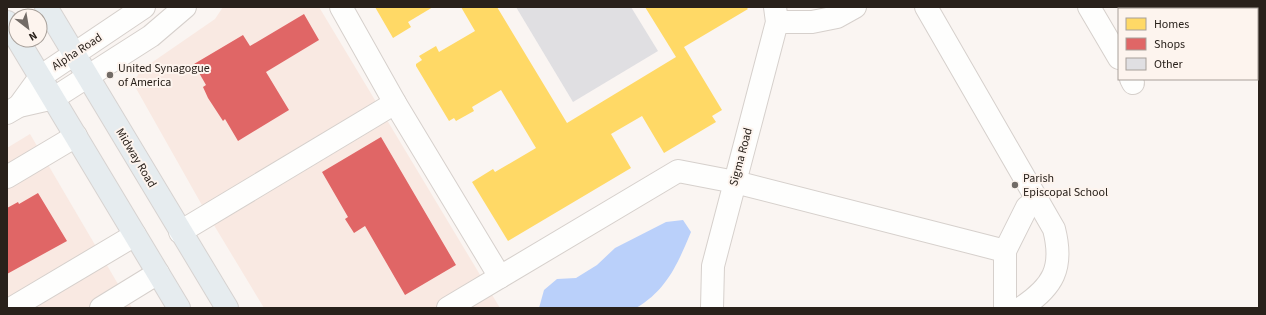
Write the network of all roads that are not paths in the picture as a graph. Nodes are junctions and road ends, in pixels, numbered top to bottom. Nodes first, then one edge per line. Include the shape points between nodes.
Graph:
1 (46, 7) edge
2 (144, 7) edge
3 (185, 7) edge
4 (341, 7) edge
5 (854, 7) edge
6 (926, 7) edge
7 (1089, 7) edge
8 (776, 14) edge
9 (23, 48) edge
10 (74, 54) junction
11 (1118, 56) edge
12 (88, 76) junction
13 (40, 77) junction
14 (54, 98) junction
15 (396, 103) junction
16 (13, 110) edge
17 (76, 136) junction
18 (7, 177) edge
19 (735, 182) junction
20 (1038, 200) junction
21 (180, 232) junction
22 (135, 235) junction
23 (1005, 251) junction
24 (158, 273) junction
25 (500, 277) junction
26 (12, 308) edge
27 (101, 308) edge
28 (178, 308) edge
29 (227, 308) edge
30 (448, 308) edge
31 (712, 308) edge
32 (1005, 308) edge
33 (1021, 308) edge

1 - 10 main road, Midway Road
2 - 10 street, Alpha Road
3 - 12 street, Alpha Road via 150,36
4 - 15 street
5 - 8 street via 837,17 812,22
6 - 20 street
7 - 11 street
8 - 19 street, Sigma Road
9 - 13 main road
10 - 12 main road, Midway Road
10 - 13 street, Alpha Road
12 - 14 street, Alpha Road
12 - 21 main road, Midway Road
13 - 14 main road
13 - 16 street, Alpha Road
14 - 16 street, Alpha Road
14 - 17 main road
15 - 21 street
15 - 25 street
17 - 18 street
17 - 22 main road
19 - 23 street
19 - 25 street via 678,171
19 - 31 street, Sigma Road via 713,266
20 - 23 street via 1027,207
20 - 33 street via 1054,229 1059,247 1052,280 1038,297
21 - 29 main road, Midway Road
22 - 24 main road
22 - 26 street
23 - 32 street
24 - 27 street
24 - 28 main road
25 - 30 street

